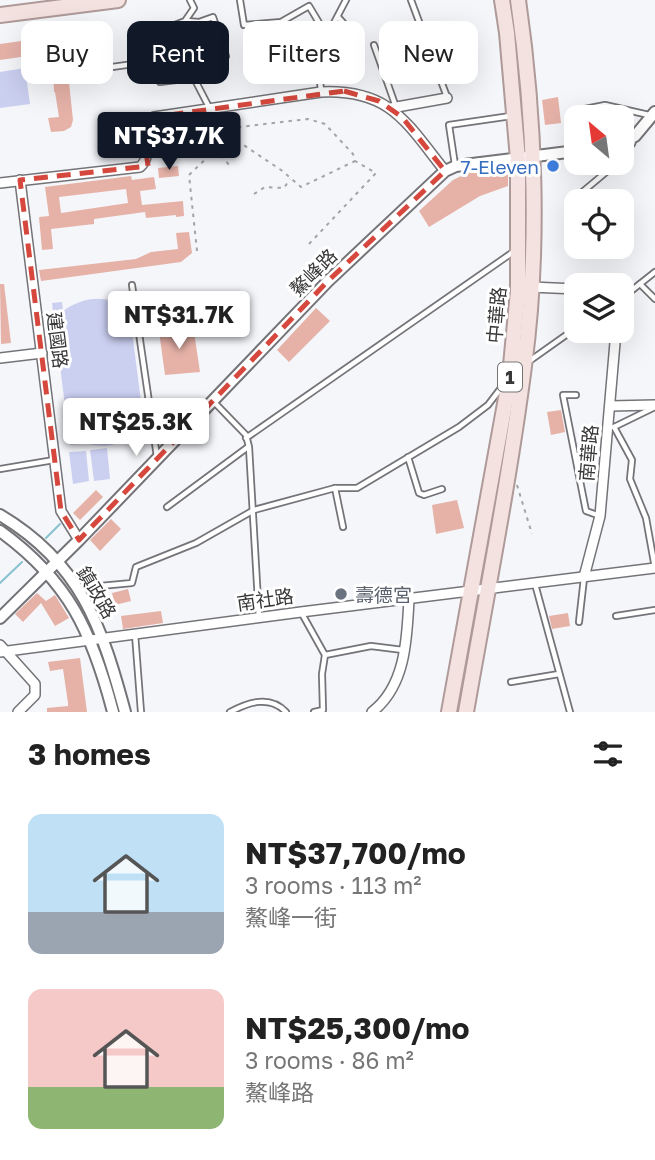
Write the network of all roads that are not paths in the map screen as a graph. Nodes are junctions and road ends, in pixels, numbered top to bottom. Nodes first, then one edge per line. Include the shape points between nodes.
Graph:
1 (45, 0) edge
2 (118, 0) edge
3 (190, 0) edge
4 (240, 0) edge
5 (346, 0) edge
6 (411, 0) edge
7 (502, 0) edge
8 (518, 0) edge
9 (0, 6) edge
10 (0, 15) edge
11 (338, 17) junction
12 (185, 21) edge
13 (244, 21) edge
14 (283, 21) edge
15 (318, 21) edge
16 (335, 21) edge
17 (342, 21) edge
18 (374, 45) dead end
19 (197, 84) edge
20 (320, 84) edge
21 (321, 92) junction
22 (447, 98) joint
23 (394, 108) junction
24 (210, 110) junction
25 (634, 110) edge
26 (654, 114) edge
27 (515, 116) junction
28 (635, 136) edge
29 (564, 153) edge
30 (526, 158) junction
31 (451, 169) junction
32 (603, 175) edge
33 (20, 180) junction
34 (0, 183) edge
35 (586, 189) edge
36 (519, 248) junction
37 (655, 272) edge
38 (640, 284) junction
39 (132, 285) dead end
40 (531, 287) junction
41 (564, 288) edge
42 (634, 289) edge
43 (655, 299) edge
44 (564, 337) edge
45 (615, 343) edge
46 (42, 353) junction
47 (0, 358) edge
48 (524, 365) junction
49 (510, 376) junction
50 (576, 395) dead end
51 (214, 401) junction
52 (610, 406) junction
53 (655, 406) edge
54 (611, 429) junction
55 (246, 438) junction
56 (249, 447) junction
57 (408, 457) junction
58 (157, 459) junction
59 (55, 460) junction
60 (0, 469) edge
61 (335, 488) junction
62 (442, 489) dead end
63 (167, 507) dead end
64 (254, 510) junction
65 (0, 515) edge
66 (600, 516) junction
67 (343, 527) dead end
68 (0, 531) edge
69 (79, 540) junction
70 (57, 562) junction
71 (655, 569) edge
72 (46, 572) junction
73 (584, 577) junction
74 (535, 583) junction
75 (78, 588) junction
76 (487, 589) junction
77 (472, 592) junction
78 (409, 599) junction
79 (655, 610) edge
80 (301, 612) junction
81 (616, 616) dead end
82 (0, 618) edge
83 (259, 618) junction
84 (579, 622) dead end
85 (135, 634) junction
86 (103, 638) junction
87 (91, 640) junction
88 (2, 649) edge
89 (405, 650) junction
90 (325, 655) junction
91 (559, 674) junction
92 (511, 682) dead end
93 (18, 712) edge
94 (113, 712) edge
95 (125, 712) edge
96 (141, 712) edge
97 (230, 712) edge
98 (286, 712) edge
99 (314, 712) edge
100 (372, 712) edge
101 (449, 712) edge
102 (466, 712) edge
103 (570, 712) edge

1 - 9 main road
2 - 10 main road
3 - 12 lane via 194,8
4 - 13 lane
5 - 11 lane
6 - 22 lane
7 - 27 main road, 中華路 / 1
8 - 30 main road, 中華路 / 1 via 525,51
11 - 16 lane
11 - 17 lane
14 - 15 lane via 309,6
18 - 23 lane
19 - 24 lane
20 - 21 lane
21 - 23 street via 365,95
21 - 24 street
22 - 23 street
23 - 31 street
24 - 33 street via 146,122 142,129 146,157 140,167
25 - 26 lane
26 - 28 street
27 - 30 main road, 中華路 / 1
27 - 31 lane via 449,125
29 - 30 street
30 - 31 street
30 - 36 main road, 中華路 / 1
30 - 40 main road, 中華路 / 1
31 - 51 street, 鰲峰路 via 328,281
32 - 35 lane
33 - 34 street
33 - 46 street, 建國路
36 - 49 main road, 中華路 / 1
36 - 55 lane
37 - 38 lane
38 - 42 lane
38 - 43 lane
39 - 58 lane
40 - 41 street
40 - 48 main road, 中華路 / 1
44 - 48 lane
45 - 52 street, 南華路
46 - 47 street
46 - 59 street, 建國路
48 - 49 lane
48 - 76 main road, 中華路 / 1
49 - 57 lane via 488,405
49 - 77 main road, 中華路 / 1
50 - 66 lane via 563,395 586,511
51 - 55 lane
51 - 58 street, 鰲峰路
52 - 53 street
52 - 54 street, 南華路
53 - 54 lane
54 - 66 street, 南華路
54 - 71 lane via 632,460 631,479 646,518
55 - 56 lane
56 - 63 lane
56 - 64 lane
57 - 61 lane via 357,488
57 - 62 lane via 419,493
58 - 69 street, 鰲峰路
59 - 60 lane
59 - 69 street, 建國路 via 61,511
61 - 64 lane
61 - 67 lane
64 - 75 lane via 196,543 136,567 132,583
64 - 83 lane
65 - 70 street, 鎮政路
66 - 73 street, 南華路
68 - 72 street, 鎮政路
69 - 70 street, 鰲峰路
70 - 72 street, 鰲峰路
70 - 75 street, 鎮政路
71 - 73 street, 南社路
72 - 82 street, 鰲峰路
72 - 87 street, 鎮政路
73 - 74 street, 南社路
73 - 84 lane
74 - 76 street, 南社路
74 - 91 lane
75 - 86 street, 鎮政路
76 - 77 street, 南社路
76 - 102 main road, 中華路 / 1
77 - 78 street, 南社路
77 - 101 main road, 中華路 / 1
78 - 80 street, 南社路
78 - 89 street
79 - 81 lane
80 - 83 street, 南社路
80 - 90 lane
83 - 85 street, 南社路
85 - 86 street, 南社路
85 - 96 lane
86 - 87 street, 南社路
86 - 95 street, 鎮政路
87 - 88 street, 南社路
87 - 94 street, 鎮政路
88 - 93 street via 35,684 35,695
89 - 90 lane via 371,646
89 - 100 street via 399,676
90 - 99 lane via 323,710
91 - 92 lane
91 - 103 lane
97 - 98 lane via 247,703 268,701

